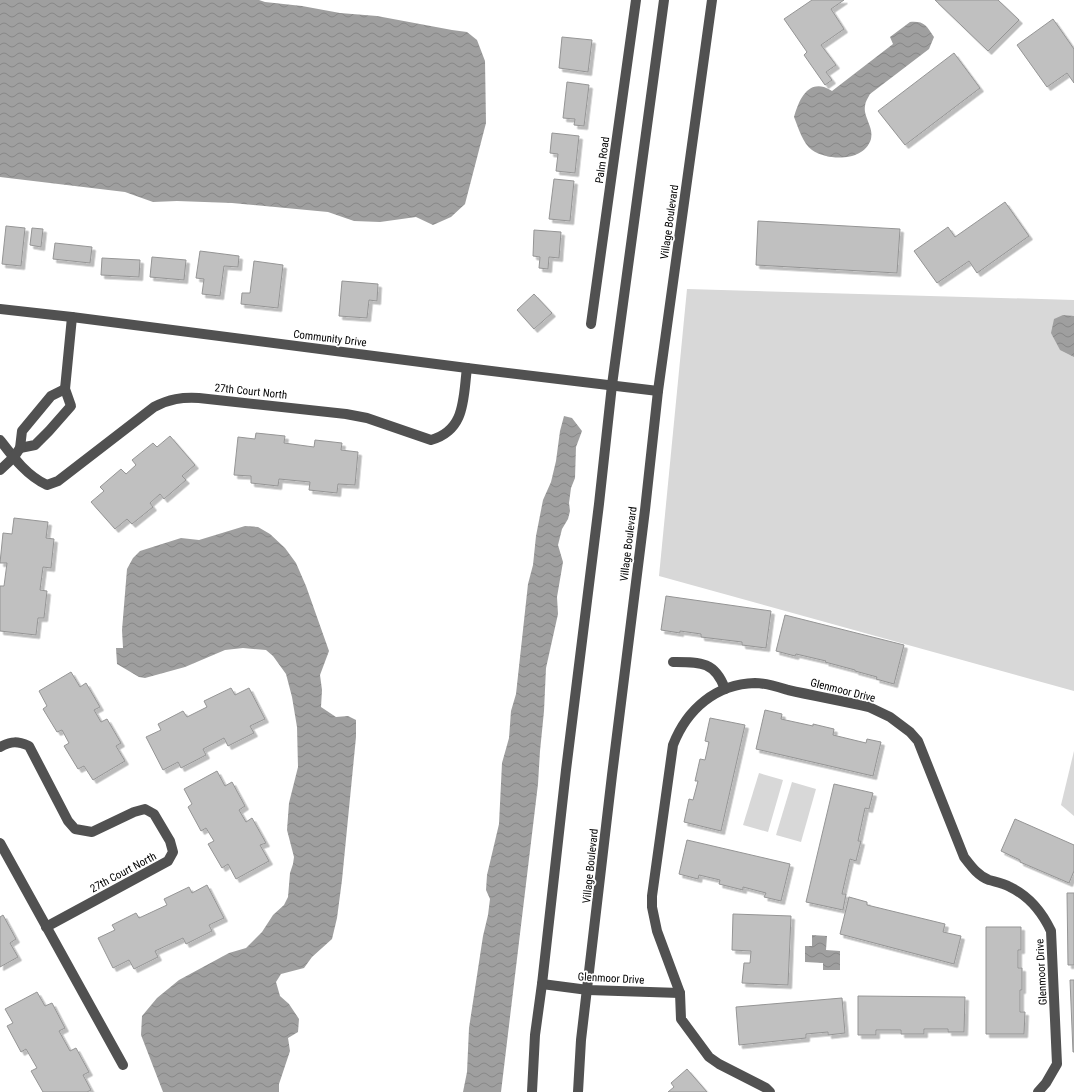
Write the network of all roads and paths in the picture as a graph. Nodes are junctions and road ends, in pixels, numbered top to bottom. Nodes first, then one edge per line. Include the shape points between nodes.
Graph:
1 (636, 0) edge
2 (664, 0) edge
3 (712, 0) edge
4 (0, 309) edge
5 (72, 317) junction
6 (591, 324) dead end
7 (467, 368) junction
8 (612, 385) junction
9 (65, 389) junction
10 (658, 391) junction
11 (0, 440) edge
12 (20, 448) junction
13 (14, 457) junction
14 (0, 470) edge
15 (673, 662) dead end
16 (725, 689) junction
17 (0, 747) edge
18 (0, 843) edge
19 (46, 927) junction
20 (542, 984) junction
21 (588, 990) junction
22 (680, 993) junction
23 (123, 1065) dead end
24 (532, 1092) edge
25 (578, 1092) edge
26 (770, 1092) edge
27 (1038, 1092) edge

1 - 6 street, Palm Road
2 - 8 street
3 - 10 street, Village Boulevard
4 - 5 street, Community Drive
5 - 7 street, Community Drive
5 - 9 street
7 - 8 street, Community Drive
7 - 13 street, 27th Court North via 462,411 457,422 441,437 430,440 367,418 346,414 187,397 175,398 154,407 58,481 47,485 37,480
8 - 10 street, Community Drive
8 - 20 street
9 - 12 street via 51,396 22,432
9 - 12 street via 71,406 35,445
10 - 21 street, Village Boulevard
11 - 13 street, 27th Court North
12 - 13 street
13 - 14 street
15 - 16 street via 705,665 714,670
16 - 22 street, Glenmoor Drive via 705,700 689,715 673,745 652,907 657,931
16 - 27 street, Glenmoor Drive via 735,685 757,683 869,707 890,717 918,741 964,857 970,866 987,879 1008,886 1026,897 1041,912 1051,931 1057,1064
17 - 19 street, 27th Court North via 18,741 29,746 68,821 75,829 92,832 134,812 145,810 154,814 170,841 173,852 168,861
18 - 19 street
19 - 23 street
20 - 21 street, Glenmoor Drive
20 - 24 street via 535,1035
21 - 22 street, Glenmoor Drive
21 - 25 street, Village Boulevard via 581,1040
22 - 26 street, Glenmoor Drive via 680,1019 709,1057

